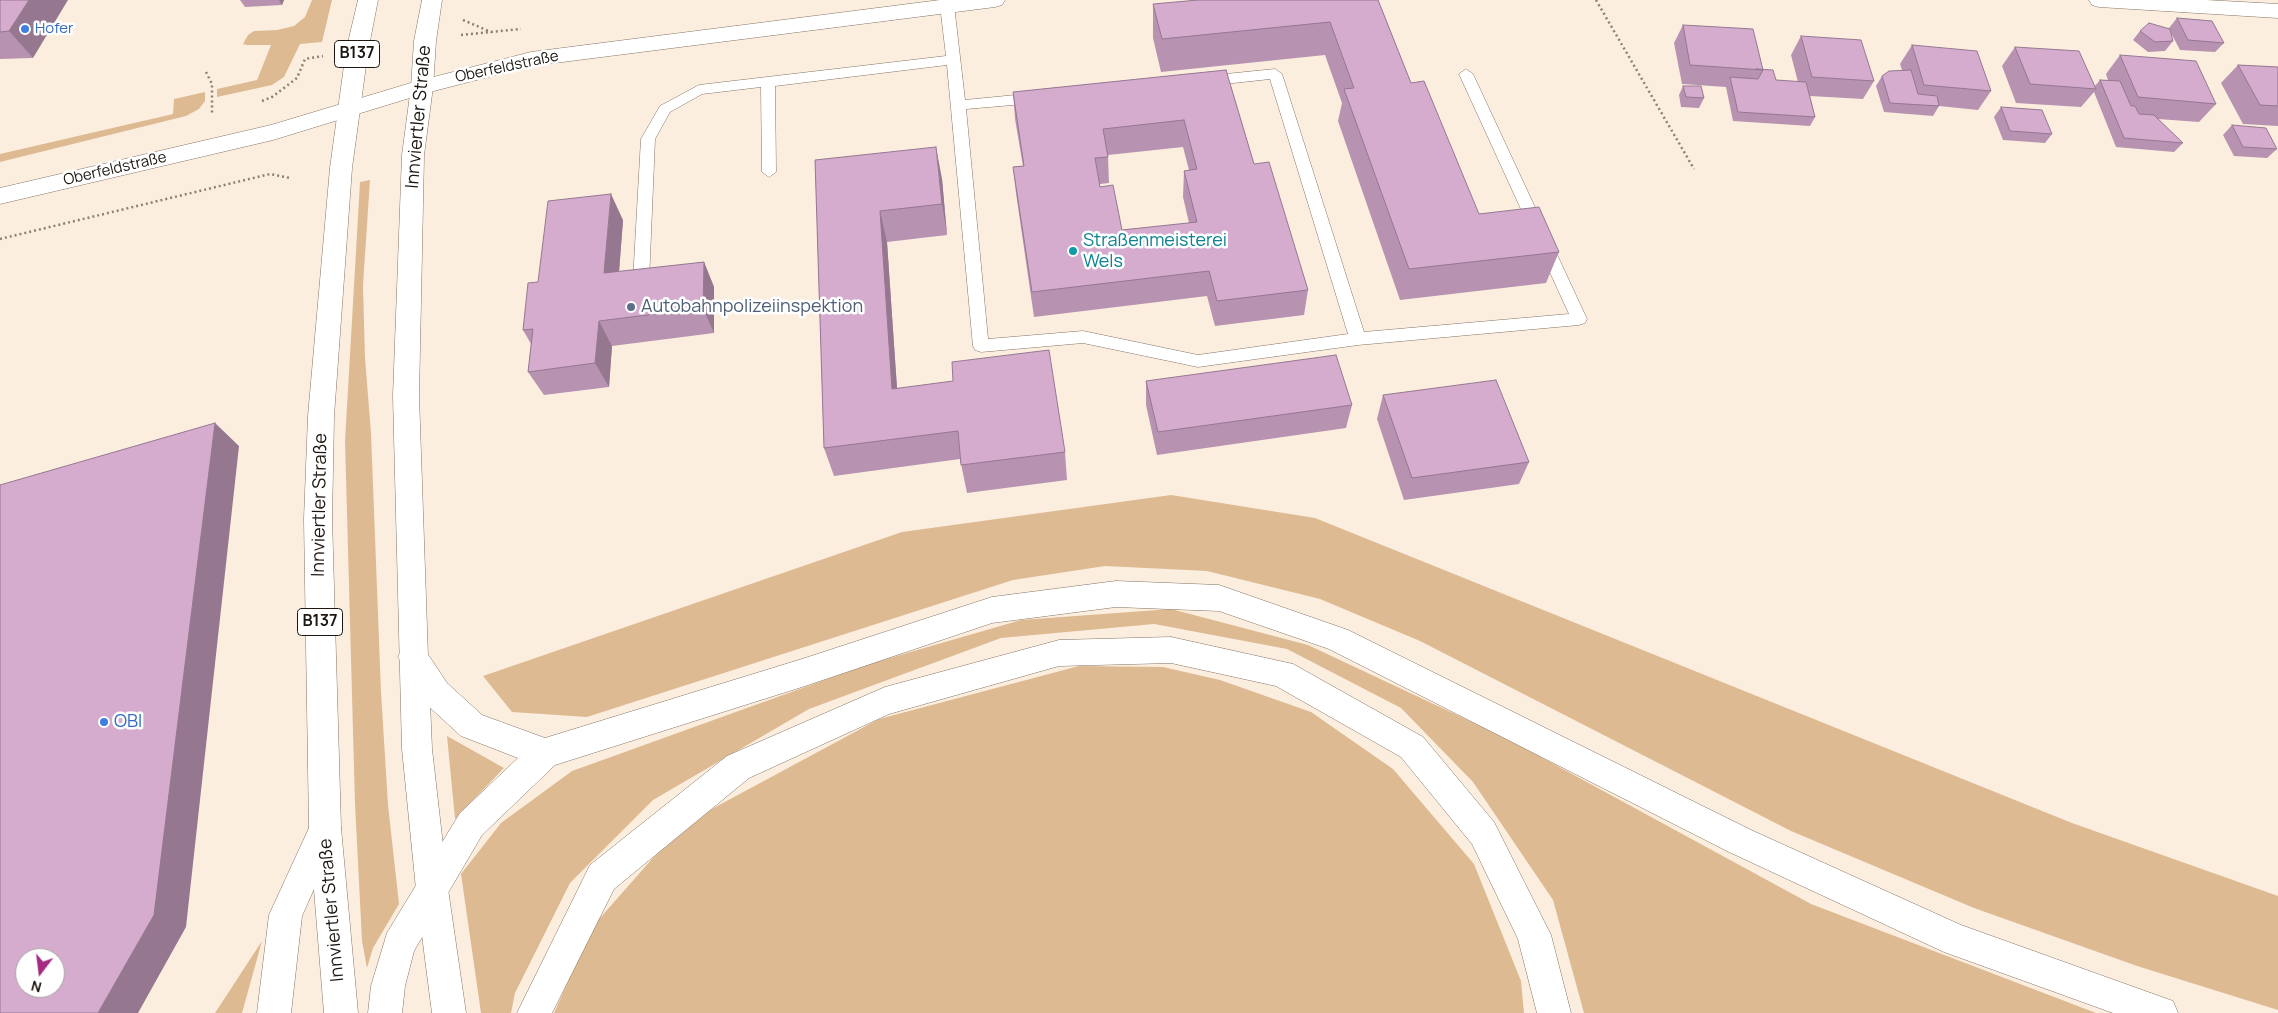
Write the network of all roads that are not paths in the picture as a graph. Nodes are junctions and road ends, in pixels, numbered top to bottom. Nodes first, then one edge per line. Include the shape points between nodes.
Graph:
1 (368, 0) edge
2 (432, 0) edge
3 (995, 0) edge
4 (2099, 0) edge
5 (947, 5) junction
6 (2278, 12) edge
7 (953, 60) junction
8 (1466, 74) dead end
9 (768, 82) junction
10 (1196, 82) edge
11 (422, 87) junction
12 (1048, 97) edge
13 (959, 105) junction
14 (349, 109) junction
15 (769, 172) dead end
16 (0, 196) edge
17 (641, 281) edge
18 (1358, 339) junction
19 (412, 657) junction
20 (545, 753) junction
21 (325, 828) junction
22 (432, 889) junction
23 (274, 1013) edge
24 (341, 1013) edge
25 (385, 1013) edge
26 (449, 1013) edge
27 (534, 1013) edge
28 (1554, 1013) edge
29 (2161, 1013) edge

1 - 14 main road, Innviertler Straße / B137
2 - 11 main road, Innviertler Straße
3 - 5 main road, Oberfeldstraße
4 - 6 main road
5 - 7 lane
5 - 11 main road, Oberfeldstraße via 531,59
7 - 9 lane
7 - 13 lane
8 - 18 lane via 1579,319
9 - 15 lane
9 - 17 lane via 699,90 664,109 648,139
10 - 18 lane via 1275,74
11 - 14 main road, Oberfeldstraße
11 - 19 main road, Innviertler Straße via 413,156 406,396
12 - 13 lane
13 - 18 lane via 982,346 1083,337 1198,361
14 - 16 main road, Oberfeldstraße via 274,132
14 - 21 main road, Innviertler Straße / B137 via 341,168 322,406 318,509
19 - 20 main road via 436,693 472,726
19 - 22 main road, Innviertler Straße via 417,749
20 - 22 main road via 471,824
20 - 29 main road via 992,610 1116,594 1219,598 1338,639 1740,841 1956,940
21 - 23 main road via 286,915
21 - 24 main road, Innviertler Straße / B137
22 - 25 main road via 399,945 388,986
22 - 26 main road, Innviertler Straße
27 - 28 main road via 602,876 738,767 885,701 1059,653 1171,650 1282,674 1412,747 1483,833 1534,935

